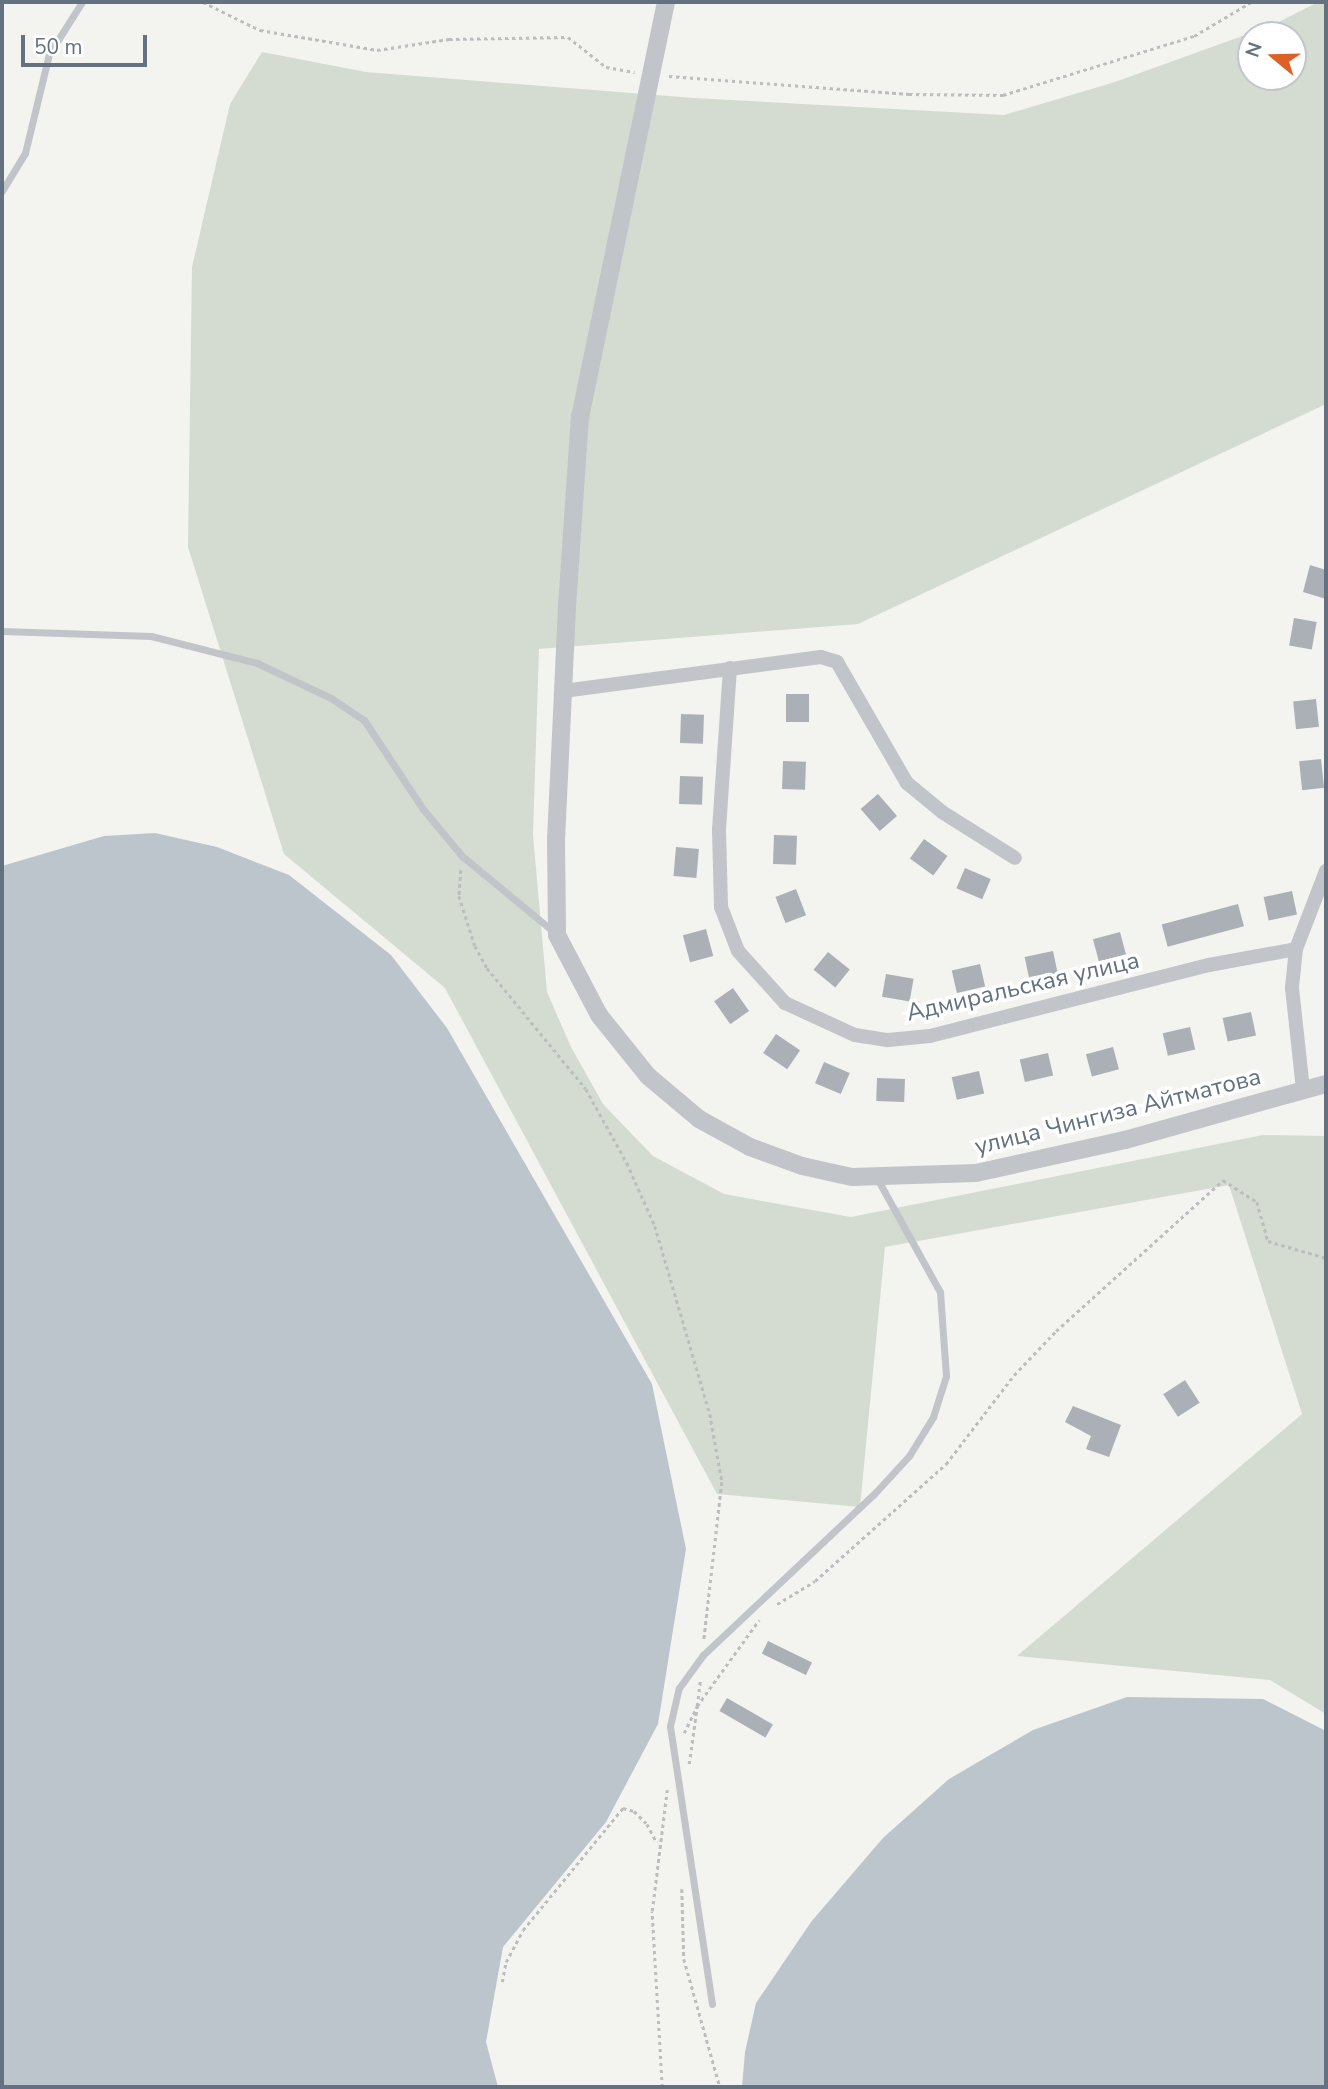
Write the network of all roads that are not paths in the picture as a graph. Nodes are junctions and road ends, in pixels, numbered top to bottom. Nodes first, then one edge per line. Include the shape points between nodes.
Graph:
1 (82, 2) edge
2 (666, 2) edge
3 (2, 191) edge
4 (2, 631) edge
5 (730, 668) junction
6 (563, 691) junction
7 (1015, 858) dead end
8 (1326, 871) edge
9 (557, 935) junction
10 (1296, 948) junction
11 (1326, 1084) edge
12 (1303, 1090) junction
13 (878, 1180) junction
14 (712, 2004) dead end

1 - 3 lane via 49,54 25,153
2 - 6 street via 654,75 614,233 580,416
4 - 9 lane via 151,636 257,663 331,698 364,720 423,809 461,856
5 - 6 street
5 - 7 street via 821,657 837,662 908,783 942,812
5 - 10 street, Адмиральская улица via 719,830 721,907 738,951 785,1003 818,1021 877,1038 930,1036 1209,965
6 - 9 street
8 - 10 street
9 - 13 street, улица Чингиза Айтматова via 599,1015 648,1076 698,1119 802,1166
10 - 12 street via 1293,1000
11 - 12 street, улица Чингиза Айтматова
12 - 13 street, улица Чингиза Айтматова via 1125,1140 976,1172
13 - 14 lane via 940,1292 946,1376 933,1417 909,1456 703,1655 679,1688 670,1726

